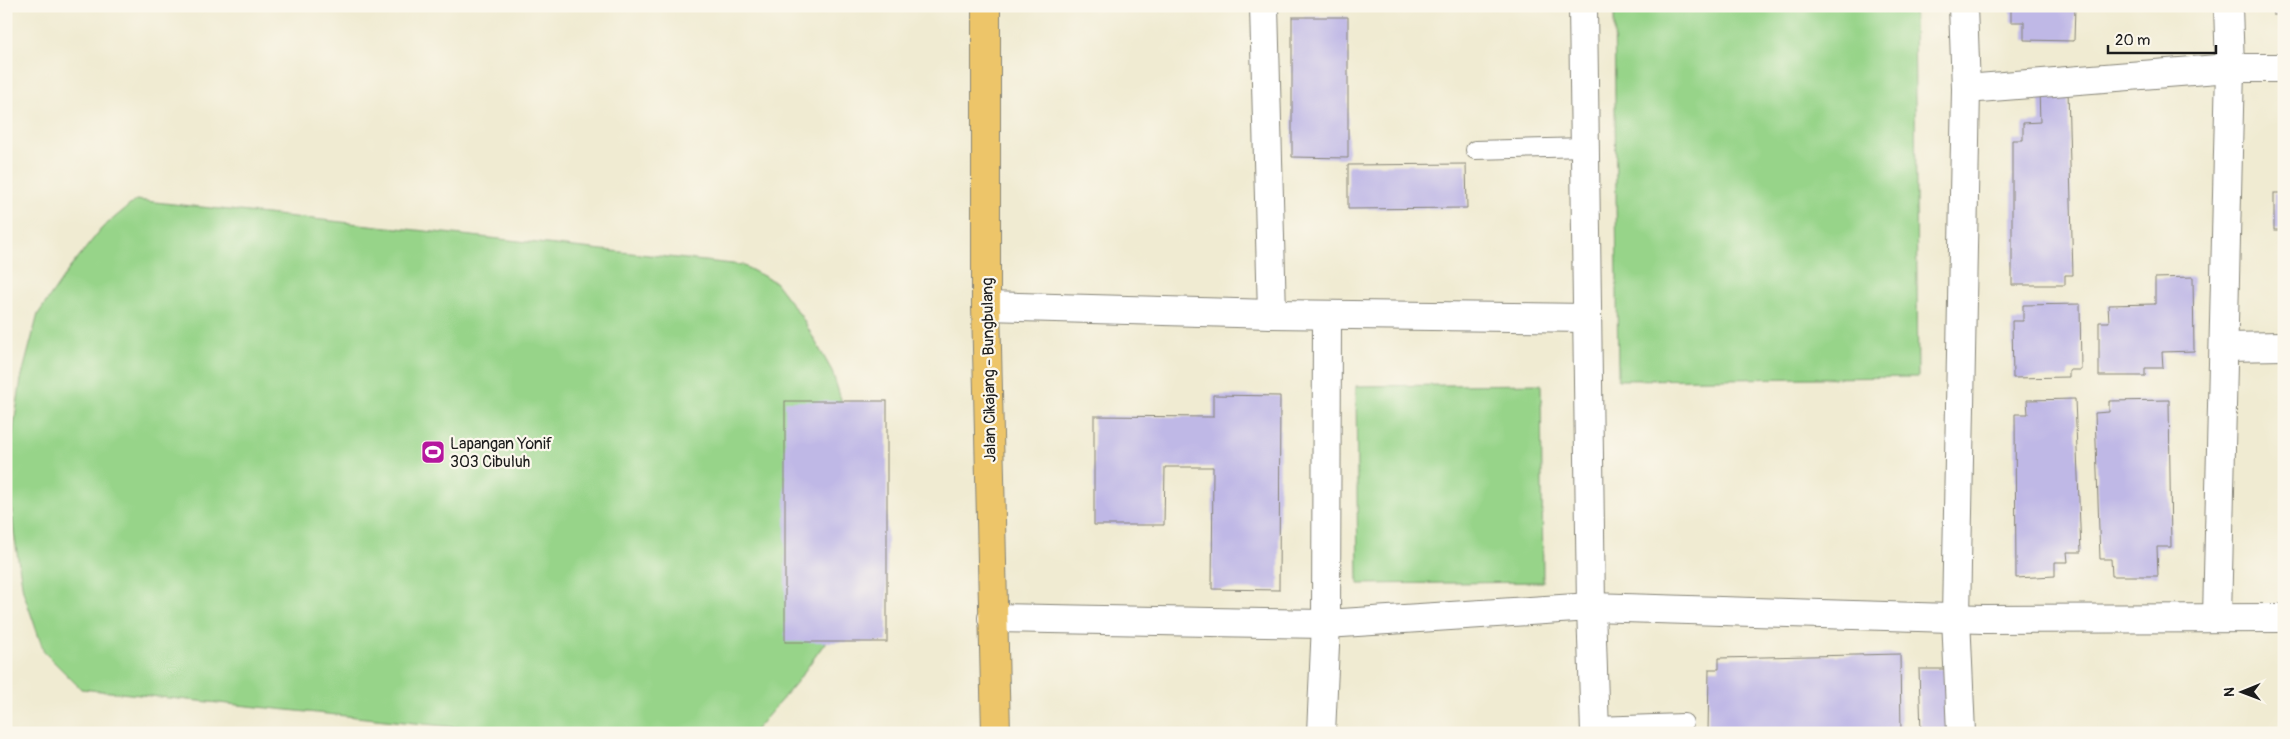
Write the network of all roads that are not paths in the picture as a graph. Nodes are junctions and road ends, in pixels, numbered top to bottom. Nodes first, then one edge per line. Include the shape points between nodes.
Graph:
1 (986, 6) edge
2 (1264, 6) edge
3 (1583, 6) edge
4 (1963, 6) edge
5 (2228, 6) edge
6 (2230, 68) junction
7 (2284, 68) edge
8 (1966, 89) junction
9 (1584, 147) junction
10 (1475, 150) dead end
11 (986, 306) junction
12 (1272, 314) junction
13 (1327, 315) junction
14 (1587, 318) junction
15 (2284, 346) edge
16 (2224, 347) junction
17 (1591, 607) junction
18 (1956, 617) junction
19 (992, 618) junction
20 (2218, 618) junction
21 (2284, 618) edge
22 (1326, 624) junction
23 (1684, 723) dead end
24 (1595, 729) edge
25 (996, 733) edge
26 (1321, 733) edge
27 (1960, 733) edge

1 - 11 main road, Jalan Cikajang - Bungbulang
2 - 12 street
3 - 9 street
4 - 8 street
5 - 6 street
6 - 7 street
6 - 8 street
6 - 16 street
8 - 18 street
9 - 10 lane
9 - 14 street
11 - 12 street
11 - 19 main road, Jalan Cikajang - Bungbulang
12 - 13 street
13 - 14 street
13 - 22 street
14 - 17 street
15 - 16 street
16 - 20 street
17 - 18 street
17 - 22 street
17 - 24 street
18 - 20 street
18 - 27 street
19 - 22 street
19 - 25 main road, Jalan Cikajang - Bungbulang
20 - 21 street
22 - 26 street
23 - 24 lane

